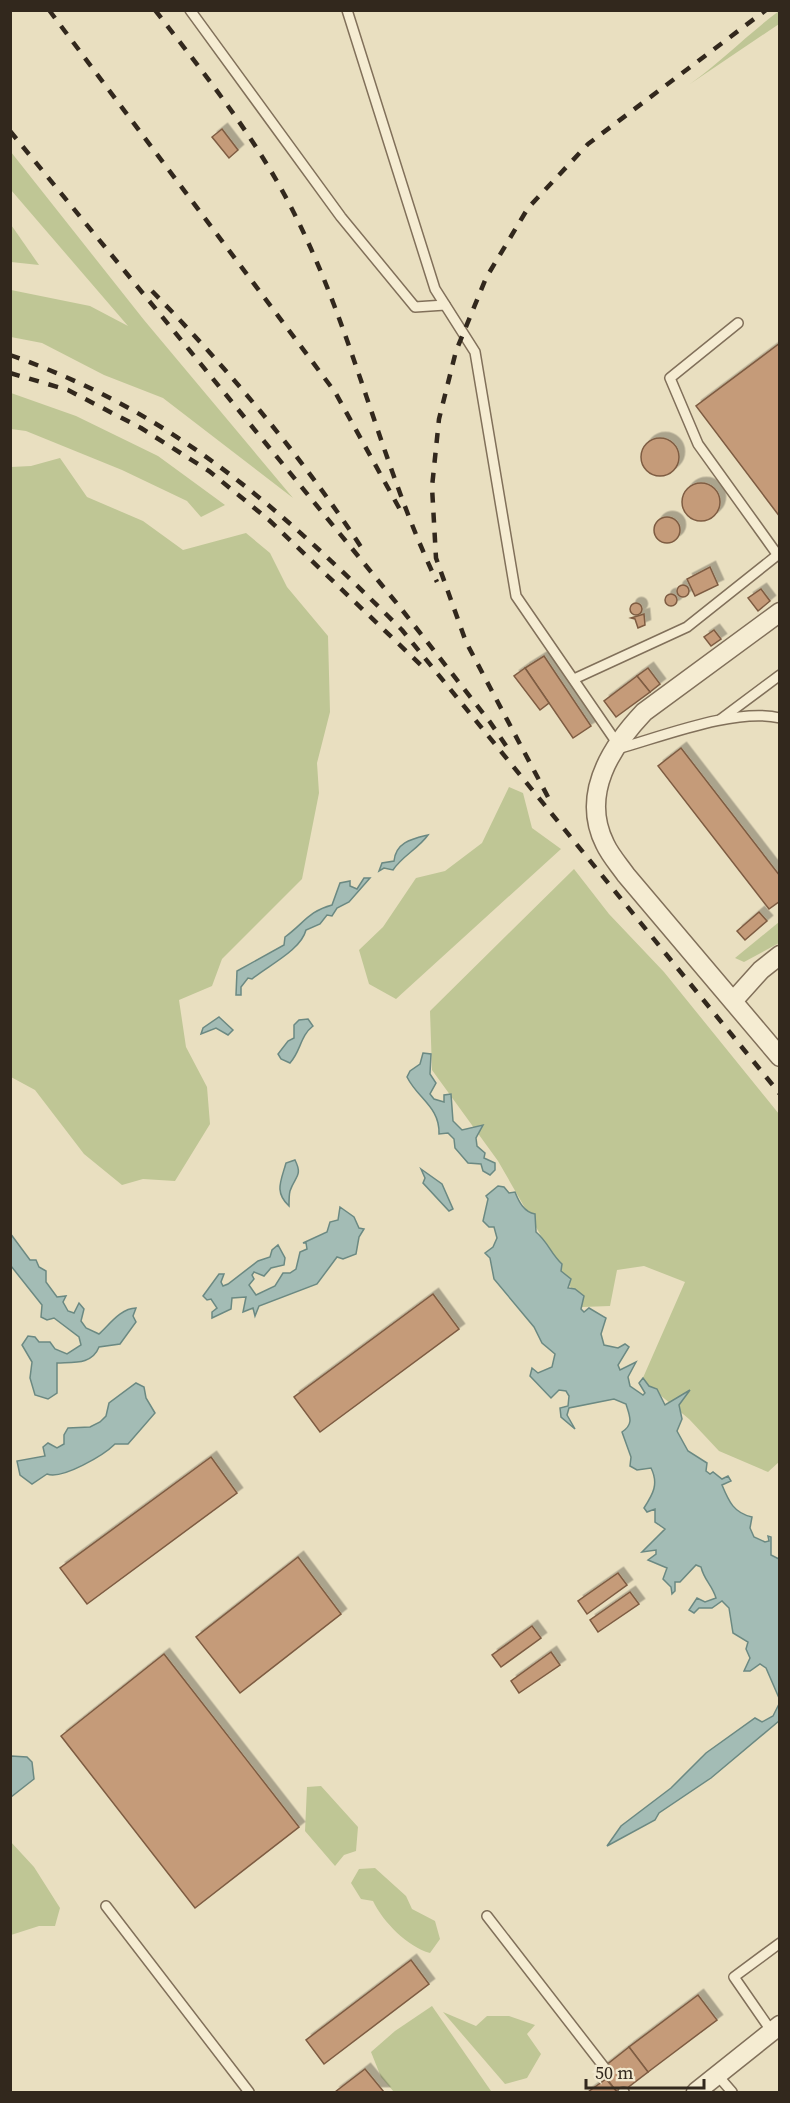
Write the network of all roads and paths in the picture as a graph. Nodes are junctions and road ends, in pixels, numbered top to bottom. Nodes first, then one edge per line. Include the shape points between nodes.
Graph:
1 (190, 10) edge
2 (347, 10) edge
3 (445, 305) junction
4 (738, 323) dead end
5 (778, 554) edge
6 (780, 612) edge
7 (780, 675) edge
8 (574, 679) junction
9 (780, 718) edge
10 (717, 722) junction
11 (614, 747) junction
12 (780, 955) edge
13 (734, 1000) junction
14 (780, 1057) edge
15 (106, 1906) dead end
16 (487, 1916) dead end
17 (780, 1943) edge
18 (776, 2029) edge
19 (604, 2067) dead end
20 (719, 2077) junction
21 (249, 2092) edge
22 (696, 2092) edge
23 (732, 2092) edge

1 - 3 lane via 341,217 415,307
2 - 3 lane via 435,289
3 - 8 lane via 475,352 516,596
4 - 5 lane via 670,378 698,444
5 - 8 lane via 687,627
6 - 11 street via 644,712
7 - 10 lane
8 - 11 lane
9 - 10 lane via 764,714
10 - 11 lane
11 - 13 street via 603,766 596,813 604,843 626,875
12 - 13 street
13 - 14 street
15 - 21 lane
16 - 19 lane
17 - 18 lane via 734,1977
18 - 20 street
20 - 22 street
20 - 23 lane

